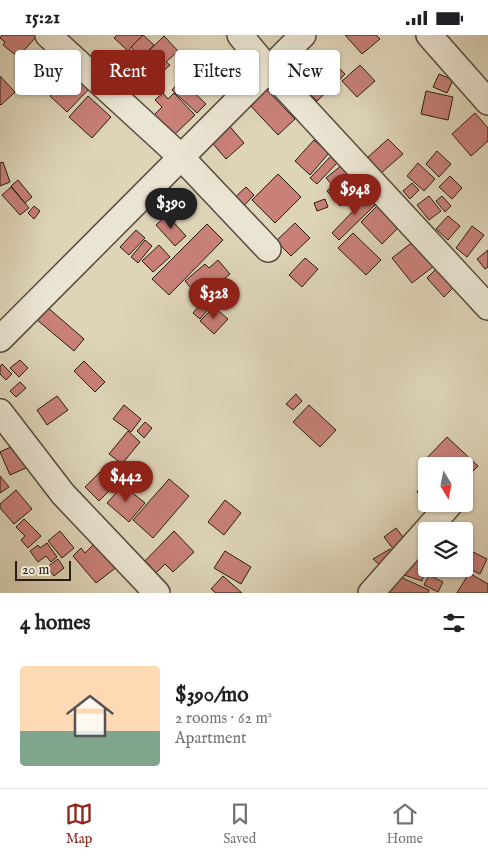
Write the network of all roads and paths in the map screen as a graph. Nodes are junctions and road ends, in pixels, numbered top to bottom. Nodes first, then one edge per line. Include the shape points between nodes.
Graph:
1 (48, 35) edge
2 (240, 35) edge
3 (303, 35) edge
4 (429, 35) edge
5 (268, 69) junction
6 (488, 101) edge
7 (180, 156) junction
8 (268, 249) dead end
9 (488, 307) edge
10 (0, 339) edge
11 (0, 412) edge
12 (442, 513) edge
13 (157, 593) edge
14 (371, 593) edge

1 - 7 street
2 - 5 street
3 - 5 street
4 - 6 street
5 - 7 street
5 - 9 street
7 - 8 street
7 - 10 street
11 - 13 street via 63,494
12 - 14 street

